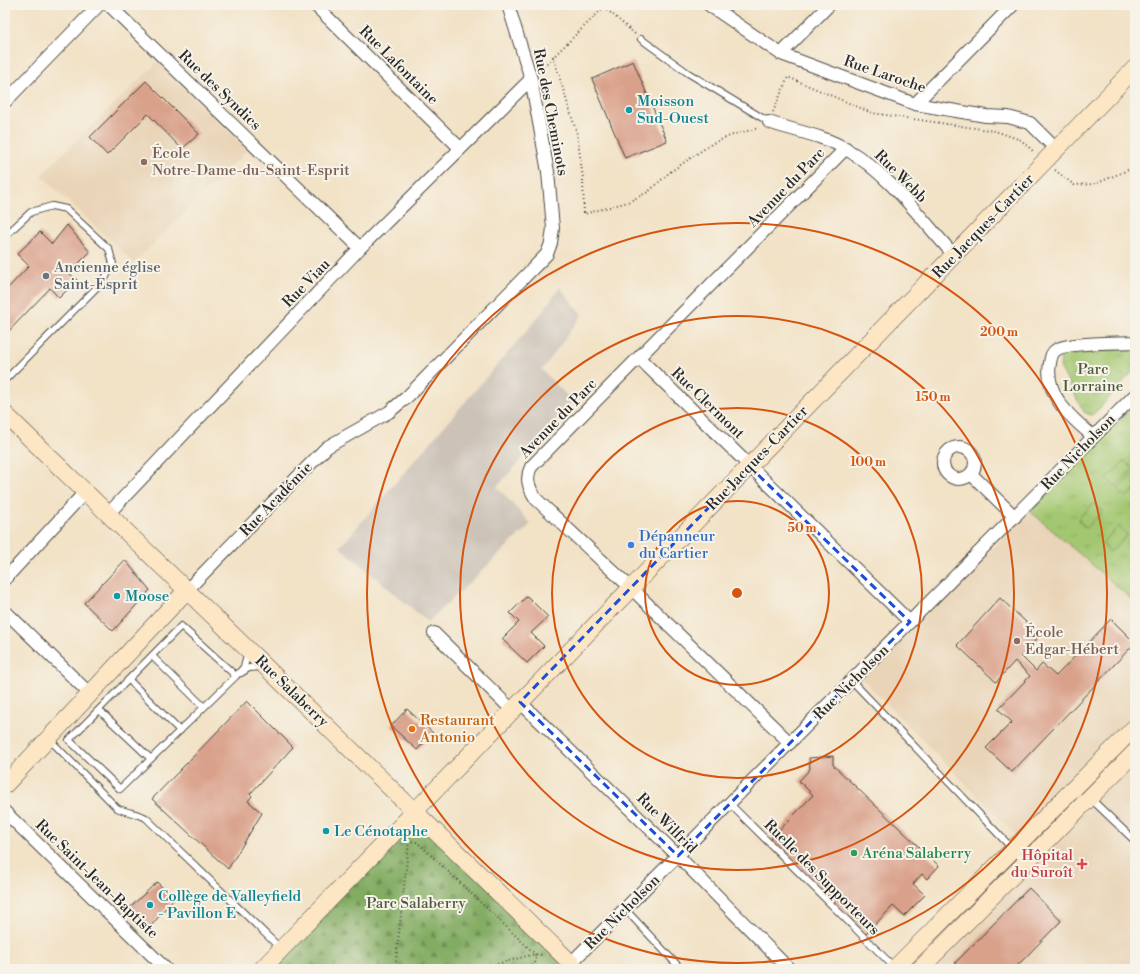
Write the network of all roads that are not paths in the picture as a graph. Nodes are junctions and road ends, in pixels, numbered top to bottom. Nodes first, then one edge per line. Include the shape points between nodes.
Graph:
1 (99, 5) edge
2 (109, 5) edge
3 (315, 5) edge
4 (508, 5) edge
5 (709, 5) edge
6 (828, 5) edge
7 (1012, 5) edge
8 (640, 39) road end
9 (781, 54) junction
10 (1135, 68) edge
11 (531, 79) junction
12 (5, 102) edge
13 (915, 104) junction
14 (769, 122) joint
15 (460, 148) junction
16 (846, 148) junction
17 (1056, 149) junction
18 (553, 228) joint
19 (5, 236) edge
20 (360, 248) junction
21 (954, 255) junction
22 (1135, 342) edge
23 (639, 358) junction
24 (5, 380) edge
25 (1135, 395) edge
26 (5, 414) edge
27 (1093, 436) junction
28 (749, 466) junction
29 (971, 474) dead end
30 (86, 492) junction
31 (108, 514) junction
32 (1015, 517) junction
33 (5, 578) edge
34 (631, 588) junction
35 (187, 590) junction
36 (5, 611) edge
37 (910, 622) junction
38 (434, 633) dead end
39 (248, 649) junction
40 (152, 656) junction
41 (266, 666) junction
42 (236, 676) junction
43 (128, 680) junction
44 (852, 681) junction
45 (90, 694) junction
46 (516, 706) junction
47 (204, 707) junction
48 (99, 710) junction
49 (1135, 727) edge
50 (180, 731) junction
51 (48, 739) junction
52 (790, 743) junction
53 (1135, 752) edge
54 (151, 759) junction
55 (5, 785) edge
56 (1090, 798) junction
57 (730, 804) junction
58 (415, 810) junction
59 (5, 812) edge
60 (1135, 841) edge
61 (1013, 850) junction
62 (678, 856) junction
63 (1026, 863) junction
64 (625, 909) junction
65 (281, 949) junction
66 (571, 967) edge
67 (166, 969) edge
68 (262, 969) edge
69 (682, 969) edge
70 (789, 969) edge
71 (895, 969) edge
72 (920, 969) edge

1 - 12 street
2 - 20 street, Rue des Syndics
3 - 15 street, Rue Lafontaine
4 - 11 street, Rue des Cheminots
5 - 9 street, Rue Laroche
6 - 9 street
7 - 13 street
8 - 14 lane
9 - 13 street, Rue Laroche
10 - 17 street, Rue Jacques-Cartier
11 - 15 street, Rue Viau
11 - 18 street, Rue des Cheminots via 548,172
13 - 17 street, Rue Laroche via 986,116 1008,117 1030,123
14 - 16 street, Rue Webb
15 - 20 street, Rue Viau
16 - 21 street, Rue Webb via 881,174
16 - 23 street, Avenue du Parc
17 - 21 street, Rue Jacques-Cartier
18 - 35 street, Rue Académie via 547,254 407,397 389,412 327,447
19 - 24 lane via 31,212 52,206 66,209 108,249 113,264 104,280
20 - 31 street, Rue Viau
21 - 28 street, Rue Jacques-Cartier
22 - 27 street via 1068,346 1056,349 1051,355 1048,371 1059,404 1073,420
23 - 28 street, Rue Clermont
23 - 34 street, Avenue du Parc via 531,466 527,475 529,488 536,499
25 - 27 street, Rue Nicholson
26 - 30 street, Rue Salaberry
27 - 32 street, Rue Nicholson
28 - 34 street, Rue Jacques-Cartier
28 - 37 street, Rue Clermont
29 - 32 street
30 - 31 street, Rue Salaberry
30 - 33 street
31 - 35 street, Rue Salaberry
32 - 37 street, Rue Nicholson
34 - 46 street, Rue Jacques-Cartier
34 - 52 street, Avenue du Parc
35 - 39 street, Rue Salaberry
35 - 45 street, Rue Académie
36 - 45 street
37 - 44 street, Rue Nicholson
38 - 46 street, Rue Wilfrid
39 - 41 street, Rue Salaberry
39 - 42 lane via 244,667
40 - 42 lane via 181,626
40 - 43 lane
40 - 47 lane
41 - 42 lane via 249,668
41 - 58 street, Rue Salaberry
42 - 47 lane
43 - 48 lane
43 - 50 lane
44 - 52 street, Rue Nicholson
44 - 61 lane
45 - 51 street, Rue Académie
46 - 58 street, Rue Jacques-Cartier
46 - 62 street, Rue Wilfrid
47 - 50 lane
48 - 54 lane
48 - 54 lane via 69,740 120,789
49 - 61 street
50 - 54 lane
51 - 55 street, Rue Académie
51 - 65 lane via 117,808 138,813 146,818
52 - 57 street, Rue Nicholson
53 - 56 street
56 - 60 lane
56 - 63 street
57 - 62 street, Rue Nicholson
57 - 71 lane, Ruelle des Supporteurs
58 - 65 street, Rue Jacques-Cartier
58 - 66 street, Rue Salaberry
59 - 67 street, Rue Saint-Jean-Baptiste
61 - 63 lane
61 - 71 street
62 - 64 street, Rue Nicholson
62 - 70 street, Rue Wilfrid
63 - 72 street
64 - 66 street, Rue Nicholson
64 - 69 lane
65 - 68 street, Rue Jacques-Cartier

